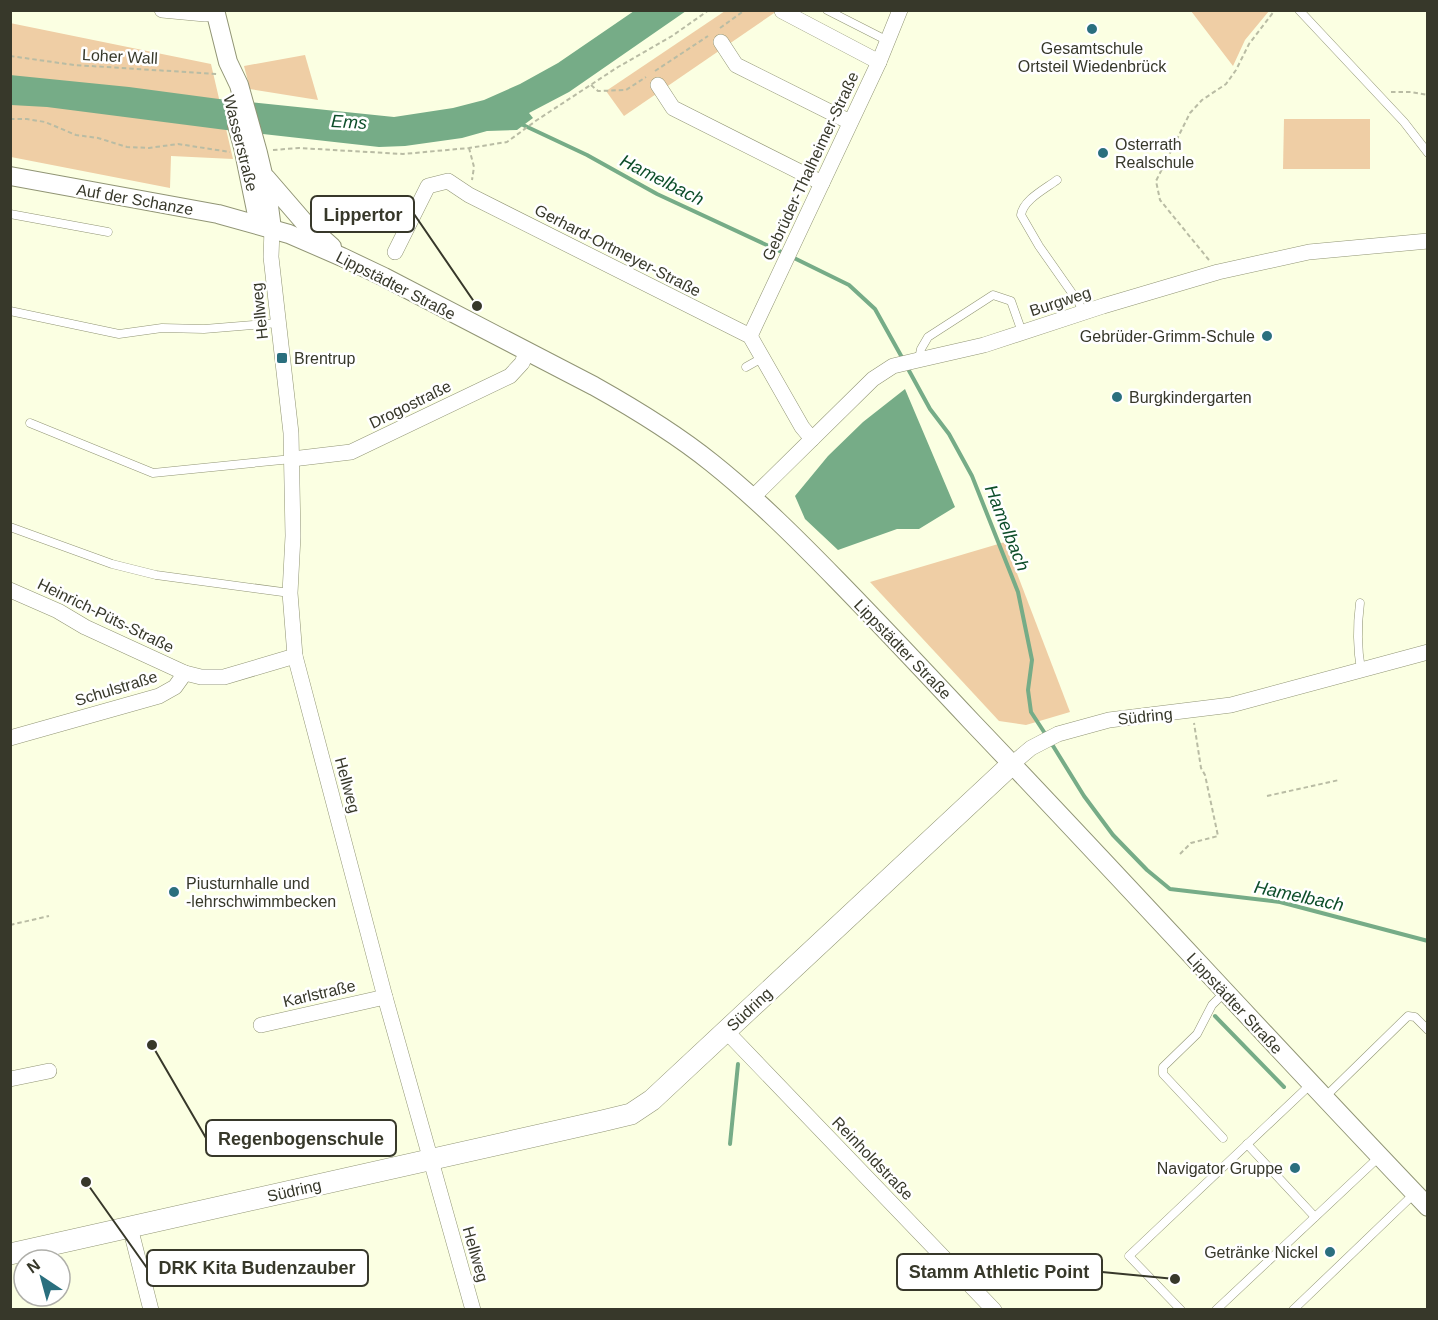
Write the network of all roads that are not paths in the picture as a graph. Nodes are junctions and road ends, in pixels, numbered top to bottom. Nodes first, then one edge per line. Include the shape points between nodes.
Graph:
1 (162, 10) edge
2 (827, 10) edge
3 (900, 10) edge
4 (1299, 10) edge
5 (782, 11) edge
6 (215, 12) edge
7 (888, 41) junction
8 (721, 42) dead end
9 (879, 62) junction
10 (658, 85) dead end
11 (850, 122) junction
12 (250, 150) junction
13 (1428, 153) edge
14 (10, 176) edge
15 (264, 176) junction
16 (1057, 180) dead end
17 (822, 183) junction
18 (10, 214) edge
19 (266, 227) junction
20 (108, 232) dead end
21 (1428, 241) edge
22 (395, 252) dead end
23 (342, 256) junction
24 (10, 311) edge
25 (1083, 313) junction
26 (278, 323) junction
27 (1022, 333) junction
28 (750, 336) junction
29 (527, 351) junction
30 (762, 358) junction
31 (917, 360) junction
32 (746, 367) dead end
33 (30, 423) dead end
34 (812, 439) junction
35 (292, 459) junction
36 (753, 497) junction
37 (10, 527) edge
38 (10, 590) edge
39 (290, 593) junction
40 (1360, 603) dead end
41 (1428, 652) edge
42 (295, 656) junction
43 (1361, 670) junction
44 (185, 673) junction
45 (10, 738) edge
46 (1012, 764) junction
47 (1225, 992) junction
48 (385, 997) junction
49 (261, 1025) dead end
50 (1428, 1030) edge
51 (726, 1031) junction
52 (49, 1071) dead end
53 (10, 1079) edge
54 (1305, 1090) junction
55 (1324, 1098) junction
56 (1223, 1138) dead end
57 (1247, 1144) junction
58 (431, 1160) junction
59 (1373, 1162) junction
60 (1414, 1194) junction
61 (1428, 1207) edge
62 (1315, 1217) junction
63 (130, 1227) junction
64 (10, 1254) edge
65 (151, 1310) edge
66 (473, 1310) edge
67 (994, 1310) edge
68 (1181, 1310) edge
69 (1216, 1310) edge
70 (1293, 1310) edge

1 - 6 street
2 - 7 lane
3 - 7 street, Gebrüder-Thalheimer-Straße
4 - 13 lane
5 - 9 street
6 - 12 street, Wasserstraße
7 - 9 street, Gebrüder-Thalheimer-Straße
8 - 11 street via 736,65
9 - 11 street, Gebrüder-Thalheimer-Straße
10 - 17 street via 673,108
11 - 17 street, Gebrüder-Thalheimer-Straße
12 - 15 street
12 - 19 street, Wasserstraße
14 - 19 street, Auf der Schanze via 218,214
15 - 19 street via 269,199
15 - 23 street via 304,222
16 - 25 lane via 1027,202 1021,215
17 - 28 street, Gebrüder-Thalheimer-Straße
18 - 20 lane
19 - 23 street, Lippstädter Straße
19 - 26 street, Hellweg
21 - 25 street, Burgweg via 1309,252 1218,272
22 - 28 street, Gerhard-Ortmeyer-Straße via 428,186 447,181
23 - 29 street, Lippstädter Straße
24 - 26 lane via 119,334 162,328
25 - 27 street, Burgweg
26 - 35 street, Hellweg
27 - 31 street, Burgweg
27 - 31 lane via 1011,301 993,295 928,337
28 - 30 street
29 - 35 street, Drogostraße via 510,376 351,452
29 - 36 street, Lippstädter Straße via 626,403 710,461
30 - 32 lane
30 - 34 street
31 - 34 street, Burgweg via 893,366 873,379
33 - 35 lane via 153,473
34 - 36 street, Burgweg
35 - 39 street, Hellweg
36 - 46 street, Lippstädter Straße
37 - 39 lane via 112,564 156,575
38 - 44 street, Heinrich-Püts-Straße
39 - 42 street, Hellweg
40 - 43 lane via 1357,627
41 - 43 street, Südring
42 - 44 street via 224,677
42 - 48 street, Hellweg
43 - 46 street, Südring via 1231,705 1109,720 1058,734 1031,748
44 - 45 street, Schulstraße via 175,687 159,696
46 - 47 street, Lippstädter Straße
46 - 51 main road, Südring
47 - 54 street, Lippstädter Straße
47 - 56 lane via 1212,1005 1197,1034 1163,1067 1163,1074
48 - 49 street, Karlstraße
48 - 58 street, Hellweg
50 - 55 lane via 1415,1017 1408,1016
51 - 58 main road, Südring via 652,1100 631,1114
51 - 67 street, Reinholdstraße
52 - 53 street
54 - 55 street, Lippstädter Straße
54 - 57 lane
55 - 59 street, Lippstädter Straße
57 - 62 lane
57 - 68 lane via 1129,1256
58 - 63 main road, Südring
58 - 66 street, Hellweg
59 - 60 street, Lippstädter Straße
59 - 62 lane
60 - 61 street, Lippstädter Straße
60 - 70 lane
62 - 69 lane
63 - 64 main road, Südring
63 - 65 street

